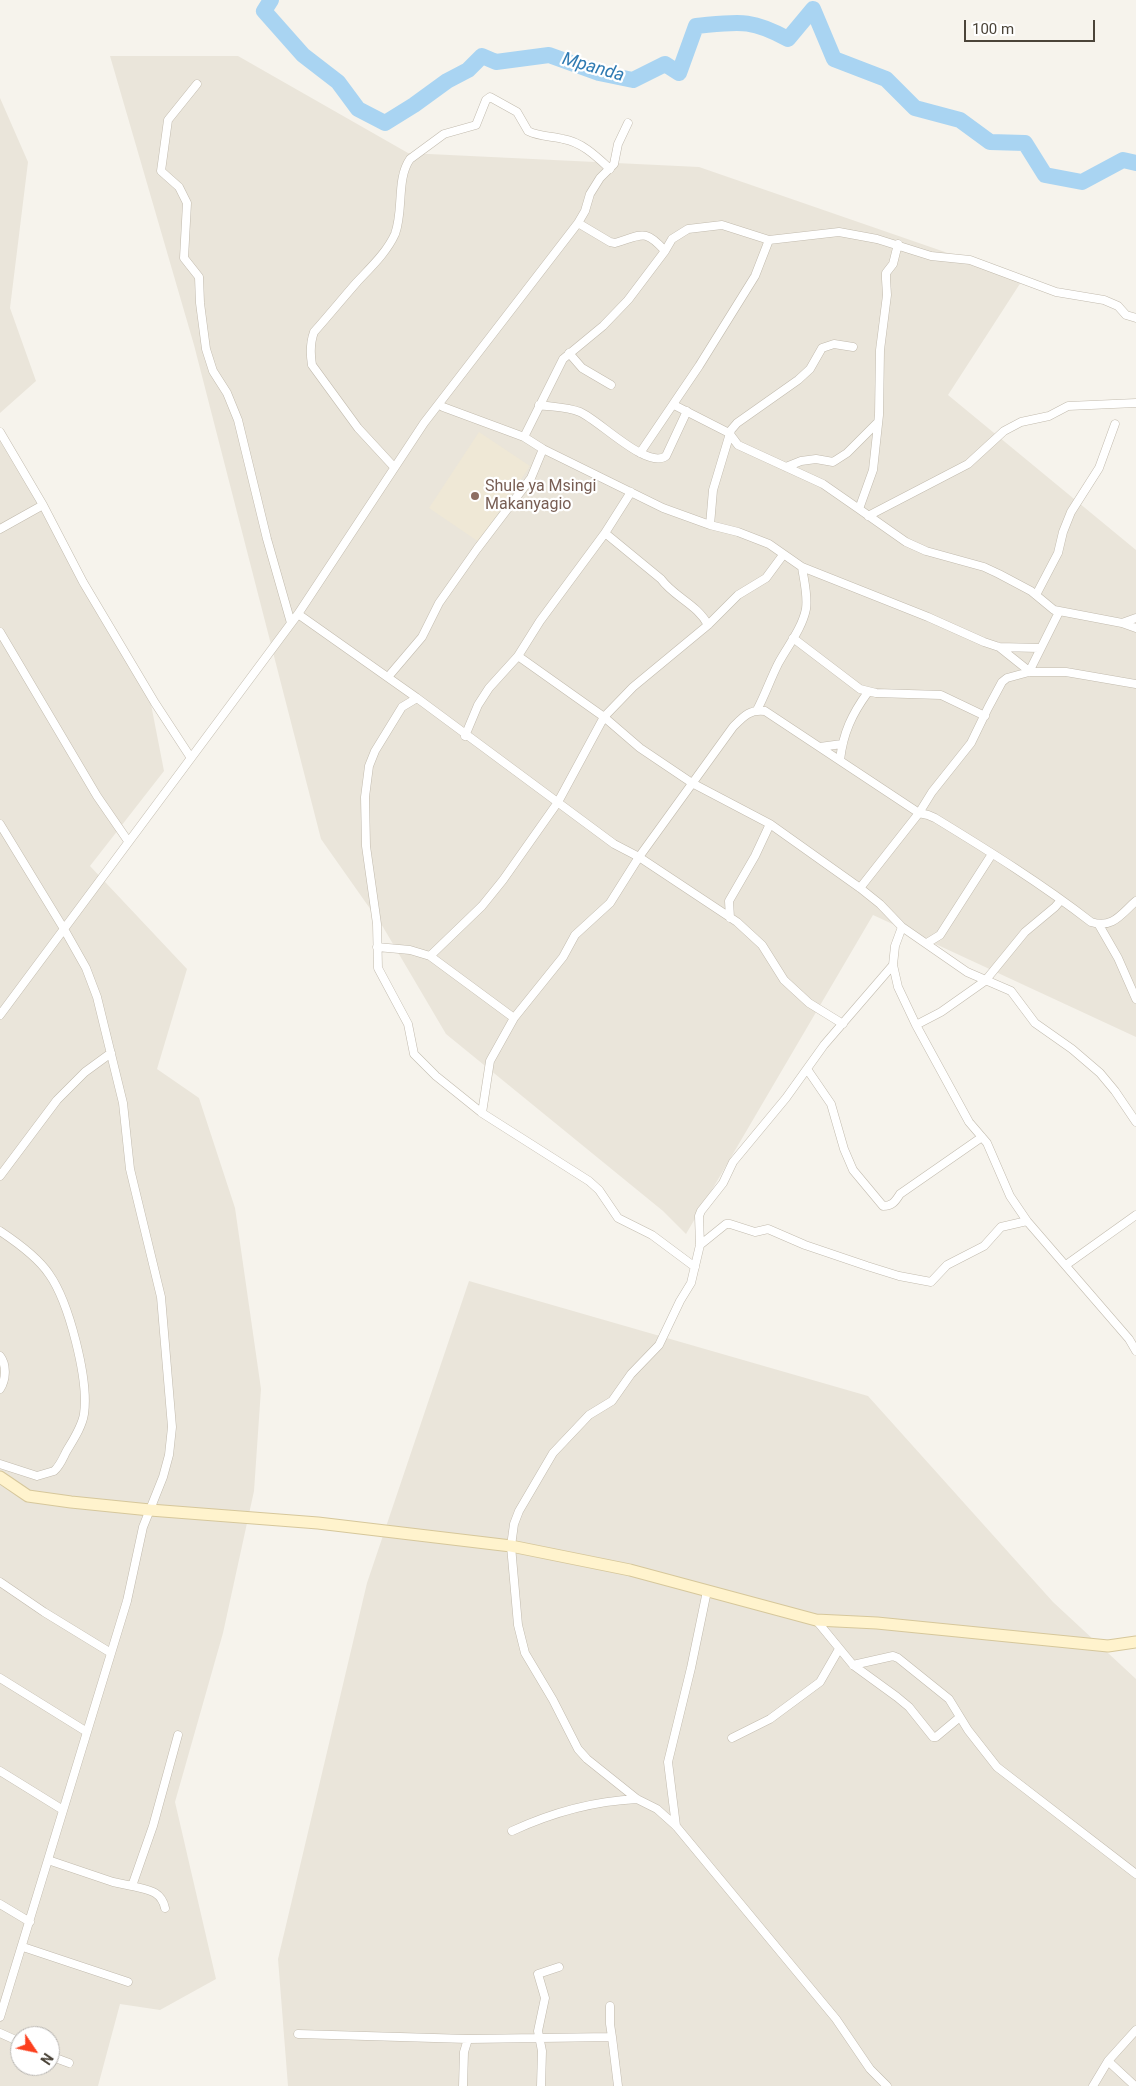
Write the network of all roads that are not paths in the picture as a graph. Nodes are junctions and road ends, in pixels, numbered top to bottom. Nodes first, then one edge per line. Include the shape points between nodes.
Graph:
1 (197, 84) dead end
2 (628, 123) dead end
3 (610, 169) junction
4 (578, 223) junction
5 (769, 240) junction
6 (898, 244) junction
7 (665, 251) junction
8 (1136, 318) edge
9 (853, 346) dead end
10 (568, 352) junction
11 (610, 385) dead end
12 (1136, 403) edge
13 (539, 405) junction
14 (674, 405) junction
15 (443, 406) dead end
16 (687, 411) junction
17 (877, 423) junction
18 (1115, 424) dead end
19 (0, 432) edge
20 (729, 433) junction
21 (524, 437) junction
22 (543, 449) junction
23 (640, 453) junction
24 (786, 466) junction
25 (394, 467) junction
26 (632, 492) junction
27 (43, 505) junction
28 (859, 509) junction
29 (868, 516) junction
30 (710, 525) junction
31 (0, 529) edge
32 (605, 533) junction
33 (783, 555) junction
34 (802, 567) junction
35 (1036, 595) junction
36 (1059, 612) junction
37 (298, 614) junction
38 (1136, 618) edge
39 (291, 622) junction
40 (1122, 622) junction
41 (708, 625) junction
42 (1136, 628) edge
43 (0, 632) edge
44 (793, 638) junction
45 (999, 647) junction
46 (1039, 648) junction
47 (518, 656) junction
48 (1029, 671) junction
49 (388, 678) junction
50 (1136, 684) edge
51 (868, 692) junction
52 (417, 698) junction
53 (756, 710) junction
54 (985, 716) junction
55 (604, 718) junction
56 (465, 736) junction
57 (842, 744) junction
58 (820, 747) junction
59 (191, 758) junction
60 (840, 760) junction
61 (692, 783) junction
62 (558, 802) junction
63 (919, 813) junction
64 (0, 824) edge
65 (770, 824) junction
66 (128, 841) junction
67 (992, 854) junction
68 (639, 857) junction
69 (860, 888) junction
70 (1061, 900) junction
71 (1136, 901) edge
72 (730, 918) junction
73 (1099, 925) junction
74 (902, 927) junction
75 (64, 929) junction
76 (927, 943) junction
77 (377, 947) junction
78 (430, 956) junction
79 (893, 965) junction
80 (985, 981) junction
81 (1136, 999) edge
82 (0, 1015) edge
83 (514, 1018) junction
84 (843, 1024) junction
85 (916, 1026) junction
86 (111, 1053) junction
87 (807, 1069) junction
88 (482, 1113) junction
89 (1136, 1122) edge
90 (982, 1137) junction
91 (0, 1176) edge
92 (1136, 1215) edge
93 (1027, 1221) junction
94 (0, 1231) edge
95 (700, 1245) junction
96 (1066, 1265) junction
97 (695, 1267) junction
98 (1136, 1351) edge
99 (0, 1356) edge
100 (0, 1389) edge
101 (0, 1464) edge
102 (0, 1477) edge
103 (150, 1510) junction
104 (511, 1546) junction
105 (1, 1586) edge
106 (707, 1591) junction
107 (816, 1620) junction
108 (1136, 1642) edge
109 (838, 1649) junction
110 (111, 1653) junction
111 (853, 1665) junction
112 (0, 1678) edge
113 (960, 1717) junction
114 (87, 1732) junction
115 (178, 1735) dead end
116 (732, 1738) dead end
117 (0, 1771) edge
118 (637, 1800) junction
119 (63, 1810) junction
120 (676, 1826) junction
121 (512, 1831) dead end
122 (48, 1860) junction
123 (1136, 1874) edge
124 (132, 1886) junction
125 (0, 1904) edge
126 (165, 1908) dead end
127 (30, 1922) junction
128 (23, 1947) junction
129 (559, 1967) dead end
130 (128, 1982) dead end
131 (610, 2006) dead end
132 (0, 2017) edge
133 (1136, 2030) edge
134 (298, 2034) dead end
135 (612, 2037) junction
136 (468, 2039) junction
137 (538, 2039) junction
138 (60, 2060) edge
139 (1108, 2061) junction
140 (69, 2064) dead end
141 (463, 2086) edge
142 (542, 2086) edge
143 (618, 2086) edge
144 (887, 2086) edge
145 (1093, 2086) edge
146 (1135, 2086) edge

1 - 39 street via 168,120 161,171 179,188 188,203 184,258 199,277 206,349 213,371 238,420
2 - 3 street
3 - 4 street via 590,194
3 - 25 street via 590,150 565,139 528,131 517,112 490,97 476,125 444,134 410,158 395,234 383,254 314,332 310,353 312,364 358,428
4 - 7 street via 615,243 649,235
4 - 25 street via 475,354
5 - 6 street via 839,232
5 - 7 street via 732,227 706,226 676,235
5 - 14 street via 755,276
6 - 8 street via 931,256 970,260 1056,292 1104,300
6 - 17 street via 893,264 886,273
7 - 10 street via 628,300 603,326
9 - 20 street via 834,344 822,348 810,369 798,380
10 - 11 street via 582,368
10 - 13 street
12 - 29 street via 1068,406 1049,416 1021,422 1004,431 968,464
13 - 21 street
13 - 23 street via 583,413
14 - 16 street
14 - 23 street
15 - 21 street
16 - 20 street
16 - 23 street via 666,456 655,459
17 - 24 street via 833,462 801,460
17 - 28 street via 873,470
18 - 35 street via 1099,468 1071,512 1058,553
19 - 27 street
20 - 24 street via 738,445
20 - 30 street via 713,490
21 - 22 street
22 - 26 street
22 - 49 street via 531,478 466,564 422,637
24 - 28 street via 823,484
25 - 37 street
26 - 30 street via 663,508
26 - 32 street
27 - 31 street
27 - 59 street via 83,582
28 - 29 street
29 - 35 street via 906,542 984,567
30 - 33 street via 769,544
32 - 41 street via 672,592 699,611
32 - 47 street
33 - 34 street
33 - 41 street via 766,578 738,595
34 - 44 street via 807,599 802,622
34 - 45 street
35 - 36 street
36 - 40 street
36 - 46 street
37 - 39 street
37 - 49 street
38 - 40 street
39 - 59 street
40 - 42 street
41 - 55 street via 633,687
43 - 66 street via 97,796
44 - 51 street via 845,679
44 - 53 street
45 - 46 street
45 - 48 street
46 - 48 street
47 - 55 street
47 - 56 street via 489,688
48 - 50 street via 1066,672
48 - 54 street via 1002,682
49 - 52 street
51 - 54 street via 941,695
51 - 57 street via 847,726
52 - 56 street
52 - 77 street via 402,707 369,766 365,796 366,846
53 - 58 street via 765,711
53 - 61 street via 747,713 733,727
54 - 63 street via 971,743
55 - 61 street via 640,748
55 - 62 street
56 - 62 street
57 - 58 street
57 - 60 street
58 - 60 street
59 - 66 street
60 - 63 street
61 - 65 street
61 - 68 street
62 - 68 street via 614,844
62 - 78 street via 482,906
63 - 67 street via 936,818
63 - 69 street
64 - 75 street
65 - 69 street
65 - 72 street via 756,856 729,901
66 - 75 street
67 - 70 street
67 - 76 street via 940,935
68 - 72 street
68 - 83 street via 610,903 575,935 563,957
69 - 74 street
70 - 73 street
70 - 80 street via 1025,932
71 - 73 street via 1111,923
72 - 84 street via 762,944 784,980 809,1003
73 - 81 street
74 - 76 street
74 - 79 street via 894,946
75 - 82 street
75 - 86 street via 91,979
76 - 80 street
77 - 78 street via 410,950
77 - 88 street via 378,968 408,1024 414,1054
78 - 83 street
79 - 84 street
79 - 85 street via 898,987
80 - 85 street
80 - 89 street via 1011,991 1036,1023 1100,1073
83 - 88 street via 490,1061
84 - 87 street
85 - 90 street via 969,1122
86 - 91 street via 84,1072 57,1100
86 - 103 street via 123,1103 130,1169 161,1297 163,1318 172,1427 169,1455
87 - 90 street via 831,1104 853,1170 882,1206 894,1203 900,1194
87 - 95 street via 734,1162 701,1211
88 - 97 street via 589,1181 618,1218 652,1235
90 - 93 street via 995,1158 1010,1196
92 - 96 street
93 - 95 street via 1001,1227 984,1246 947,1265 931,1282 867,1266 768,1229 755,1232 726,1224
93 - 96 street
94 - 101 street via 48,1273 58,1289 82,1368 84,1416 54,1471 37,1476
95 - 97 street
96 - 98 street
97 - 104 street via 691,1283 660,1345 631,1374 612,1401 589,1414 553,1453 519,1511
99 - 100 street via 5,1370
102 - 103 street via 28,1496
103 - 104 street via 318,1523
103 - 110 street
104 - 106 street via 630,1570
104 - 118 street via 518,1625 525,1653 578,1749
105 - 110 street
106 - 107 street
106 - 120 street via 668,1762
107 - 108 street via 1108,1646
107 - 109 street
109 - 111 street
109 - 116 street via 820,1682 770,1719
110 - 114 street
111 - 113 street via 896,1656 949,1700
111 - 113 street via 909,1707 933,1737
112 - 114 street
113 - 123 street via 997,1766
114 - 119 street
115 - 124 street
117 - 119 street
118 - 120 street via 656,1809
118 - 121 street via 588,1805
119 - 122 street
120 - 144 street
122 - 124 street
122 - 127 street
124 - 126 street via 155,1893 163,1899
125 - 127 street
127 - 128 street
128 - 130 street
128 - 132 street
129 - 137 street via 538,1974 545,1998
131 - 135 street
133 - 139 street
134 - 136 street
135 - 137 street
135 - 143 street
136 - 137 street
136 - 141 street via 464,2052
137 - 142 street via 542,2051
138 - 140 street
139 - 145 street
139 - 146 street

